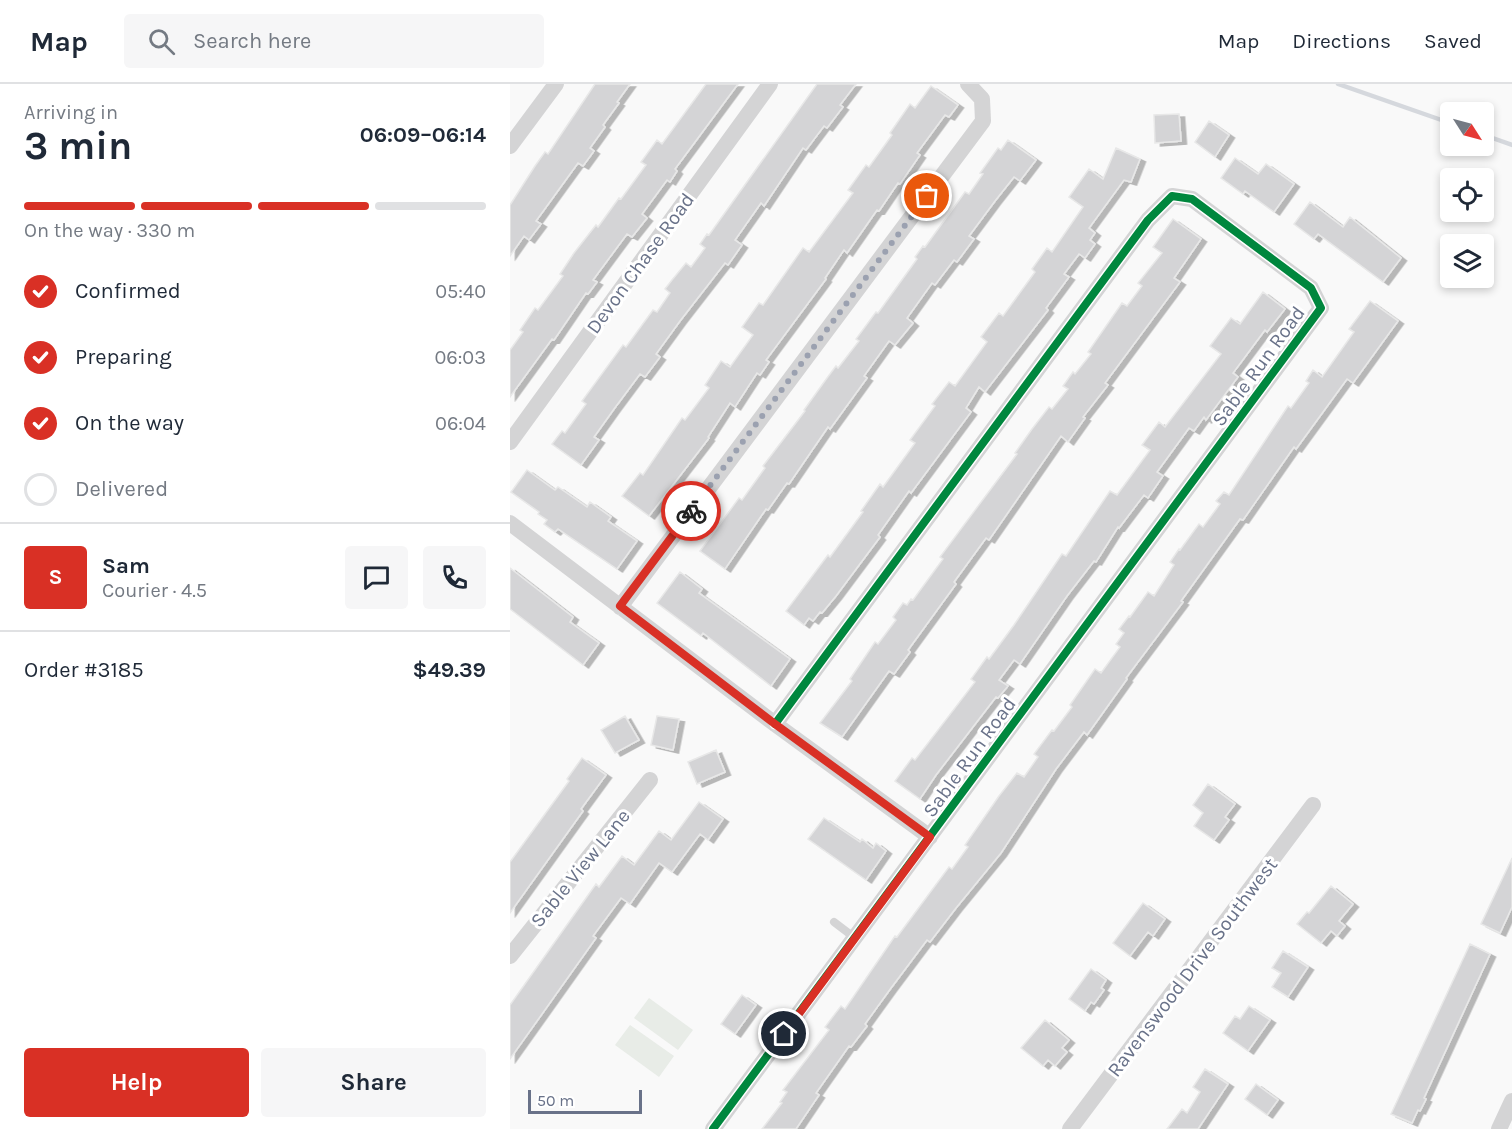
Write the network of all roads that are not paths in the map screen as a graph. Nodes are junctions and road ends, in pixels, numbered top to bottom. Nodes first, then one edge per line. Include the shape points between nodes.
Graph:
1 (556, 84) edge
2 (770, 84) edge
3 (968, 84) edge
4 (510, 146) edge
5 (510, 442) edge
6 (510, 523) edge
7 (620, 606) junction
8 (775, 724) junction
9 (650, 780) dead end
10 (1313, 805) dead end
11 (930, 837) junction
12 (834, 922) dead end
13 (856, 938) junction
14 (510, 956) edge
15 (1512, 1101) edge
16 (713, 1129) edge
17 (1070, 1129) edge
18 (1499, 1129) edge

1 - 4 street
2 - 5 street, Devon Chase Road
3 - 7 street via 982,99 983,121
6 - 7 street
7 - 8 street
8 - 11 street
8 - 11 street, Sable Run Road via 1148,220 1172,196 1192,199 1311,288 1321,308
9 - 14 street, Sable View Lane
10 - 17 street, Ravenswood Drive Southwest
11 - 13 street, Sable Run Road
12 - 13 lane
13 - 16 street, Sable Run Road
15 - 18 street

